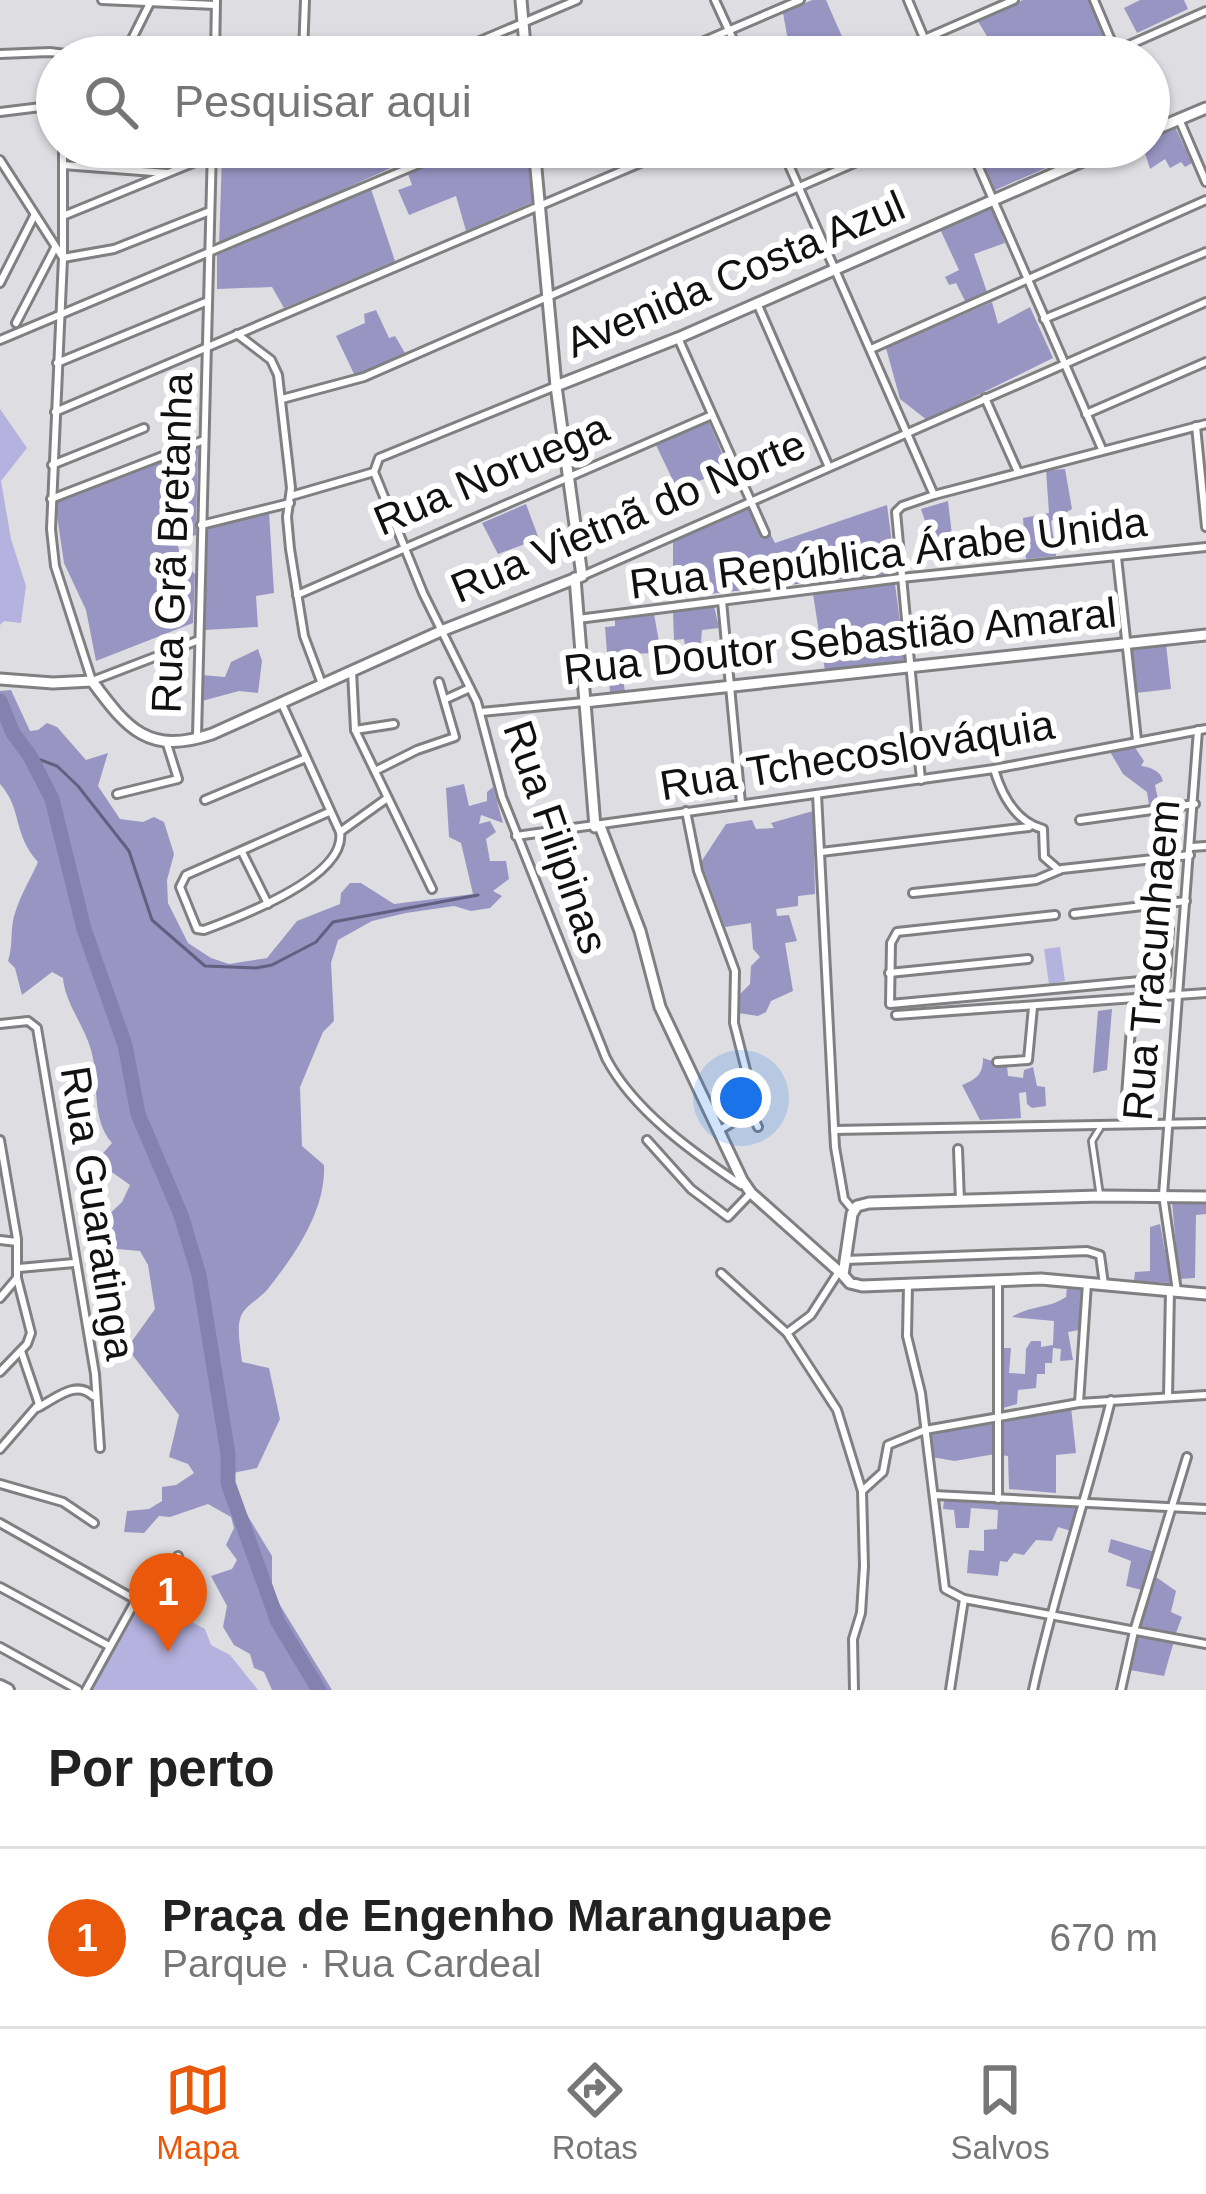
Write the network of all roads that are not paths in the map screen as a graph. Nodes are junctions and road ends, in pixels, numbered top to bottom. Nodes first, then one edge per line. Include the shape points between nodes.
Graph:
1 (102, 0) edge
2 (305, 0) edge
3 (521, 0) edge
4 (577, 0) edge
5 (715, 0) edge
6 (800, 0) edge
7 (908, 0) edge
8 (1094, 0) edge
9 (1008, 1) edge
10 (151, 2) edge
11 (215, 2) edge
12 (1206, 10) edge
13 (523, 22) junction
14 (729, 30) junction
15 (134, 36) edge
16 (214, 36) edge
17 (300, 36) edge
18 (490, 36) edge
19 (524, 36) edge
20 (715, 36) edge
21 (732, 36) edge
22 (923, 36) edge
23 (931, 36) edge
24 (1109, 36) edge
25 (1153, 36) edge
26 (36, 52) edge
27 (0, 53) edge
28 (1206, 107) edge
29 (36, 108) edge
30 (0, 112) edge
31 (1180, 119) junction
32 (1170, 123) edge
33 (0, 160) edge
34 (63, 168) edge
35 (103, 168) edge
36 (179, 168) edge
37 (212, 168) edge
38 (410, 168) edge
39 (537, 168) edge
40 (630, 168) edge
41 (791, 168) edge
42 (843, 168) edge
43 (979, 168) edge
44 (1068, 168) edge
45 (169, 173) junction
46 (1206, 182) edge
47 (800, 187) junction
48 (1206, 200) edge
49 (993, 201) junction
50 (540, 207) junction
51 (211, 212) junction
52 (35, 214) junction
53 (62, 216) junction
54 (56, 248) junction
55 (1206, 252) edge
56 (209, 255) junction
57 (63, 258) junction
58 (835, 269) junction
59 (1027, 280) junction
60 (0, 283) edge
61 (549, 295) junction
62 (208, 301) junction
63 (1206, 302) edge
64 (757, 303) junction
65 (61, 316) junction
66 (1044, 319) junction
67 (16, 322) dead end
68 (238, 334) junction
69 (678, 338) junction
70 (0, 340) edge
71 (207, 349) junction
72 (871, 349) junction
73 (1206, 362) edge
74 (57, 363) junction
75 (1063, 364) junction
76 (556, 386) junction
77 (986, 398) junction
78 (282, 399) junction
79 (55, 412) junction
80 (1086, 414) junction
81 (712, 415) junction
82 (1206, 424) edge
83 (1196, 426) junction
84 (144, 428) dead end
85 (908, 434) junction
86 (204, 440) junction
87 (1102, 449) junction
88 (52, 465) junction
89 (829, 466) junction
90 (374, 472) junction
91 (1018, 472) junction
92 (569, 478) junction
93 (934, 495) junction
94 (51, 499) junction
95 (290, 500) junction
96 (751, 500) junction
97 (201, 525) junction
98 (1206, 527) edge
99 (765, 533) dead end
100 (403, 548) junction
101 (1206, 548) edge
102 (1117, 557) junction
103 (579, 577) junction
104 (901, 578) junction
105 (297, 595) junction
106 (722, 601) junction
107 (578, 620) junction
108 (441, 631) junction
109 (1206, 635) edge
110 (199, 640) junction
111 (1126, 644) junction
112 (910, 665) junction
113 (352, 671) junction
114 (2, 679) edge
115 (92, 681) junction
116 (439, 682) dead end
117 (322, 684) junction
118 (730, 686) junction
119 (470, 688) junction
120 (446, 698) junction
121 (584, 702) junction
122 (282, 704) junction
123 (481, 712) junction
124 (394, 724) dead end
125 (355, 730) junction
126 (1202, 730) edge
127 (196, 740) junction
128 (1137, 740) junction
129 (167, 745) junction
130 (305, 758) junction
131 (994, 769) junction
132 (374, 771) junction
133 (921, 780) junction
134 (117, 794) dead end
135 (817, 794) junction
136 (1206, 795) edge
137 (387, 798) junction
138 (205, 800) dead end
139 (1195, 800) junction
140 (741, 803) junction
141 (686, 811) junction
142 (329, 812) junction
143 (1080, 820) dead end
144 (597, 827) junction
145 (1029, 827) junction
146 (340, 832) junction
147 (516, 836) junction
148 (1206, 846) edge
149 (1190, 851) junction
150 (242, 852) junction
151 (821, 852) junction
152 (1059, 870) junction
153 (432, 889) dead end
154 (914, 893) dead end
155 (1186, 901) junction
156 (268, 904) junction
157 (1074, 914) dead end
158 (1055, 915) dead end
159 (1169, 928) dead end
160 (1168, 957) junction
161 (1028, 958) dead end
162 (1182, 958) junction
163 (890, 973) junction
164 (1206, 993) edge
165 (1179, 995) junction
166 (1133, 1000) junction
167 (1033, 1007) junction
168 (896, 1015) dead end
169 (0, 1024) edge
170 (998, 1062) dead end
171 (1125, 1110) dead end
172 (749, 1112) junction
173 (1167, 1123) junction
174 (1206, 1123) edge
175 (758, 1127) dead end
176 (1100, 1128) dead end
177 (718, 1130) junction
178 (834, 1130) junction
179 (0, 1140) edge
180 (647, 1140) dead end
181 (958, 1149) dead end
182 (750, 1192) junction
183 (1163, 1195) junction
184 (1100, 1196) junction
185 (1206, 1197) edge
186 (960, 1201) junction
187 (854, 1210) junction
188 (0, 1240) edge
189 (17, 1242) junction
190 (845, 1260) junction
191 (74, 1263) junction
192 (19, 1268) junction
193 (721, 1273) dead end
194 (841, 1273) junction
195 (17, 1278) junction
196 (998, 1278) junction
197 (1087, 1282) junction
198 (908, 1284) junction
199 (1104, 1284) junction
200 (1174, 1291) junction
201 (1206, 1294) edge
202 (0, 1298) edge
203 (787, 1333) junction
204 (24, 1348) junction
205 (0, 1372) edge
206 (1206, 1396) edge
207 (1168, 1397) junction
208 (95, 1399) junction
209 (1111, 1400) junction
210 (1079, 1403) junction
211 (37, 1408) junction
212 (998, 1419) junction
213 (925, 1430) junction
214 (100, 1448) dead end
215 (0, 1449) edge
216 (1187, 1457) dead end
217 (0, 1484) edge
218 (862, 1491) junction
219 (932, 1495) junction
220 (998, 1499) junction
221 (1085, 1502) junction
222 (1173, 1507) junction
223 (1206, 1509) edge
224 (0, 1523) edge
225 (94, 1523) dead end
226 (178, 1556) dead end
227 (0, 1587) edge
228 (153, 1595) junction
229 (964, 1599) junction
230 (136, 1600) junction
231 (172, 1605) dead end
232 (1050, 1614) junction
233 (1134, 1631) junction
234 (1206, 1644) edge
235 (110, 1646) junction
236 (0, 1647) edge
237 (0, 1686) edge
238 (8, 1690) edge
239 (82, 1690) edge
240 (854, 1690) edge
241 (950, 1690) edge
242 (1033, 1690) edge
243 (1121, 1690) edge

1 - 10 street
2 - 17 street
3 - 13 street
4 - 13 street
5 - 14 street
6 - 14 street
7 - 22 street
8 - 24 street
9 - 23 street
10 - 11 street
10 - 15 street
11 - 16 street
12 - 25 street
13 - 18 street
13 - 19 street
14 - 20 street
14 - 21 street
26 - 27 street
28 - 31 street
29 - 30 street
31 - 32 street
31 - 46 street
33 - 52 street
34 - 53 street
35 - 45 street
36 - 45 street
37 - 51 street, Rua Grã Bretanha
38 - 56 street
39 - 50 street
40 - 50 street
41 - 47 street
42 - 47 street
43 - 49 street
44 - 49 street, Avenida Costa Azul
45 - 53 street
47 - 58 street
47 - 61 street
48 - 59 street
49 - 58 street, Avenida Costa Azul
49 - 59 street
50 - 61 street
50 - 68 street
51 - 56 street, Rua Grã Bretanha
51 - 57 street via 114,249
52 - 54 street
52 - 60 street
53 - 57 street
54 - 57 street
54 - 67 street
55 - 66 street
56 - 62 street, Rua Grã Bretanha
56 - 65 street
57 - 65 street
58 - 64 street, Avenida Costa Azul
58 - 72 street
59 - 66 street
59 - 72 street
61 - 76 street
61 - 78 street via 364,377
62 - 71 street, Rua Grã Bretanha
62 - 74 street
63 - 75 street, Rua Vietnã do Norte
64 - 69 street, Avenida Costa Azul
64 - 89 street
65 - 70 street
65 - 74 street
66 - 75 street
68 - 71 street
68 - 78 street via 271,360
69 - 76 street, Avenida Costa Azul
69 - 81 street
71 - 79 street
71 - 86 street, Rua Grã Bretanha
72 - 85 street
73 - 80 street
74 - 79 street
75 - 77 street, Rua Vietnã do Norte
75 - 80 street
76 - 90 street, Avenida Costa Azul via 379,458
76 - 92 street
77 - 85 street, Rua Vietnã do Norte
77 - 91 street
78 - 95 street
79 - 88 street
80 - 87 street
81 - 92 street, Rua Noruega
81 - 96 street
82 - 83 street
83 - 87 street
83 - 98 street
84 - 88 street
85 - 89 street, Rua Vietnã do Norte
85 - 93 street
86 - 94 street
86 - 97 street, Rua Grã Bretanha
87 - 91 street
88 - 94 street
89 - 96 street, Rua Vietnã do Norte
90 - 95 street
90 - 100 street, Rua Filipinas
91 - 93 street
92 - 100 street, Rua Noruega
92 - 103 street
93 - 104 street via 902,506 895,517
94 - 115 street via 56,566
95 - 97 street
95 - 105 street
96 - 99 street
96 - 103 street, Rua Vietnã do Norte
97 - 110 street, Rua Grã Bretanha
100 - 105 street, Rua Noruega
100 - 108 street, Rua Filipinas
101 - 102 street, Rua República Árabe Unida
102 - 104 street, Rua República Árabe Unida
102 - 111 street
103 - 107 street
103 - 108 street, Rua Vietnã do Norte
104 - 106 street, Rua República Árabe Unida
104 - 112 street
105 - 117 street
106 - 107 street, Rua República Árabe Unida
106 - 118 street
107 - 121 street
108 - 113 street, Rua Vietnã do Norte
108 - 119 street, Rua Filipinas
109 - 111 street, Rua Doutor Sebastião Amaral
110 - 115 street
110 - 127 street, Rua Grã Bretanha
111 - 112 street, Rua Doutor Sebastião Amaral
111 - 128 street
112 - 118 street, Rua Doutor Sebastião Amaral
112 - 133 street
113 - 117 street, Rua Vietnã do Norte
113 - 125 street
114 - 115 street
115 - 129 street via 124,722
116 - 120 street
117 - 122 street, Rua Vietnã do Norte
118 - 121 street, Rua Doutor Sebastião Amaral
118 - 140 street
119 - 120 street
119 - 123 street, Rua Filipinas
120 - 132 street via 455,737
121 - 123 street, Rua Doutor Sebastião Amaral
121 - 144 street
122 - 127 street, Rua Vietnã do Norte
122 - 130 street
123 - 147 street, Rua Filipinas
124 - 125 street
125 - 132 street
126 - 128 street, Rua Tchecoslováquia
126 - 139 street, Rua Tracunhaem
127 - 129 street, Rua Vietnã do Norte
128 - 131 street, Rua Tchecoslováquia
129 - 134 street via 178,778
130 - 138 street
130 - 142 street
131 - 133 street, Rua Tchecoslováquia
131 - 145 street
132 - 137 street
133 - 135 street, Rua Tchecoslováquia
135 - 140 street, Rua Tchecoslováquia
135 - 151 street
136 - 139 street
137 - 146 street
137 - 153 street
139 - 143 street
139 - 149 street, Rua Tracunhaem
140 - 141 street, Rua Tchecoslováquia
141 - 144 street, Rua Tchecoslováquia
141 - 172 street via 698,871 735,971 734,1023
142 - 146 street
142 - 150 street
144 - 147 street, Rua Tchecoslováquia
144 - 177 street via 640,931 660,1007
145 - 151 street
145 - 152 street via 1043,830 1044,857
146 - 156 street via 333,858
147 - 182 street, Rua Filipinas via 621,1083
148 - 149 street
149 - 152 street
149 - 155 street, Rua Tracunhaem
150 - 156 street
150 - 156 street via 186,875 180,886 200,930
151 - 178 street
152 - 154 street via 1036,880
155 - 157 street
155 - 162 street, Rua Tracunhaem
158 - 163 street via 900,931 892,938
159 - 160 street
160 - 162 street
160 - 163 street via 1162,980 896,1006 888,1001
161 - 163 street
162 - 165 street, Rua Tracunhaem
164 - 165 street
165 - 166 street
165 - 173 street, Rua Tracunhaem
166 - 167 street
166 - 171 street
167 - 168 street
167 - 170 street via 1028,1060
169 - 191 street, Rua Guaratinga via 37,1028
172 - 175 street
172 - 177 street
173 - 174 street
173 - 178 street
173 - 183 street, Rua Tracunhaem
176 - 184 street via 1092,1142
177 - 182 street
178 - 187 street via 842,1190
179 - 189 street
180 - 182 street via 728,1217
181 - 186 street
182 - 194 street
183 - 184 street
183 - 185 street
183 - 200 street, Rua Tracunhaem
184 - 186 street
186 - 187 street
187 - 190 street
188 - 189 street
189 - 192 street
190 - 194 street
190 - 199 street via 1087,1251 1102,1258
191 - 192 street
191 - 208 street, Rua Guaratinga
192 - 195 street
193 - 203 street
194 - 198 street via 855,1285
194 - 203 street via 812,1315
195 - 202 street
195 - 204 street via 30,1326
196 - 197 street
196 - 198 street
196 - 212 street
197 - 199 street
197 - 210 street
198 - 213 street via 908,1336
199 - 200 street
200 - 201 street
200 - 207 street, Rua Tracunhaem
203 - 218 street via 838,1410
204 - 205 street
204 - 211 street
206 - 207 street
207 - 209 street
208 - 211 street via 76,1388
208 - 214 street, Rua Guaratinga
209 - 210 street
209 - 221 street
210 - 212 street
211 - 215 street
212 - 213 street
212 - 220 street
213 - 218 street via 888,1445 883,1472
213 - 219 street
216 - 222 street
217 - 225 street via 63,1502
218 - 240 street
219 - 220 street
219 - 229 street via 944,1584
220 - 221 street
221 - 222 street
221 - 232 street
222 - 223 street
222 - 233 street
224 - 230 street
226 - 228 street
227 - 235 street
228 - 230 street
228 - 231 street
229 - 232 street
229 - 241 street
230 - 235 street
232 - 233 street
232 - 242 street
233 - 234 street
233 - 243 street
235 - 239 street
236 - 239 street
237 - 238 main road

